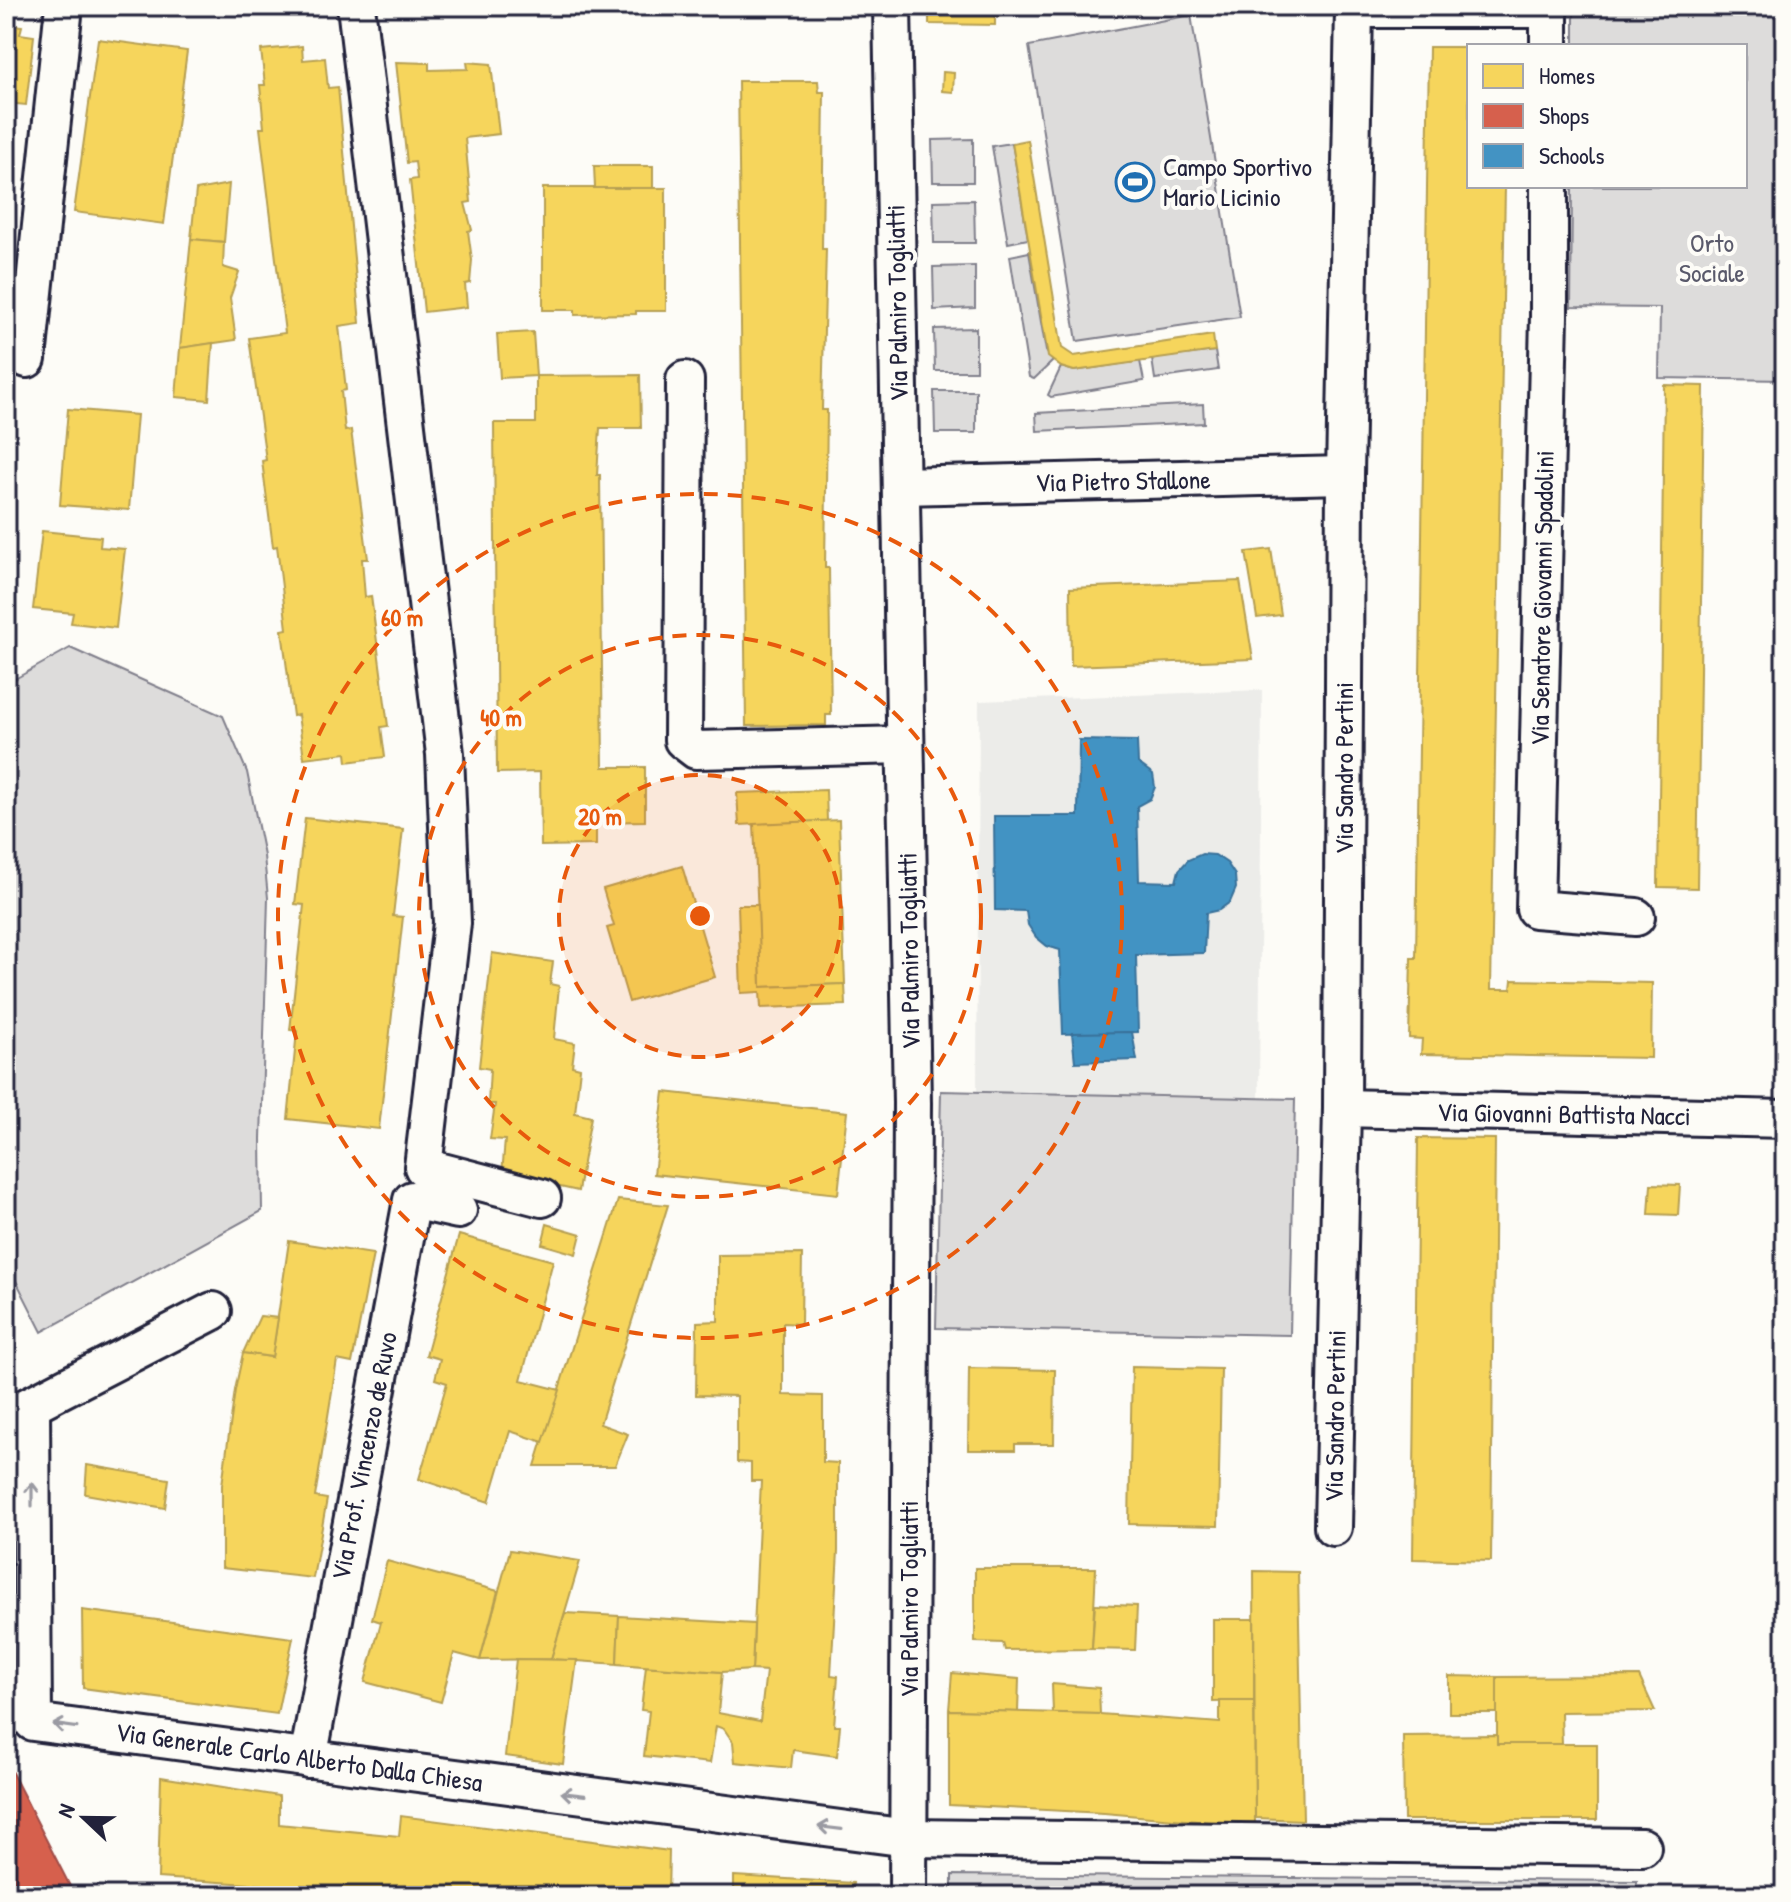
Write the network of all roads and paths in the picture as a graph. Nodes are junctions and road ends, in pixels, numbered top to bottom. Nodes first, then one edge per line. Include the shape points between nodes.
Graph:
1 (64, 6) edge
2 (356, 6) edge
3 (892, 6) edge
4 (1549, 44) edge
5 (1549, 188) edge
6 (27, 359) dead end
7 (685, 380) dead end
8 (1345, 475) junction
9 (901, 486) junction
10 (905, 745) junction
11 (1636, 917) dead end
12 (1342, 1108) junction
13 (1785, 1119) edge
14 (542, 1198) dead end
15 (458, 1210) dead end
16 (213, 1311) dead end
17 (18, 1411) edge
18 (1333, 1527) dead end
19 (308, 1759) junction
20 (908, 1838) junction
21 (1642, 1847) dead end
22 (908, 1896) edge

1 - 6 street
2 - 14 street via 445,754 452,923 423,1167
3 - 9 street, Via Palmiro Togliatti
4 - 8 street, Via Sandro Pertini via 1549,9 1354,9
5 - 11 street, Via Senatore Giovanni Spadolini via 1535,909
7 - 10 street via 683,740 696,750
8 - 9 street, Via Pietro Stallone
8 - 12 street, Via Sandro Pertini
9 - 10 street, Via Palmiro Togliatti
10 - 20 street, Via Palmiro Togliatti via 912,1103
12 - 13 street, Via Giovanni Battista Nacci
12 - 18 street, Via Sandro Pertini
15 - 19 street, Via Prof. Vincenzo de Ruvo via 412,1200
16 - 17 street
19 -> 17 street, Via Generale Carlo Alberto Dalla Chiesa via 33,1722
20 -> 19 street, Via Generale Carlo Alberto Dalla Chiesa
20 - 21 street, Via Generale Carlo Alberto Dalla Chiesa
20 - 22 street, Via Palmiro Togliatti

